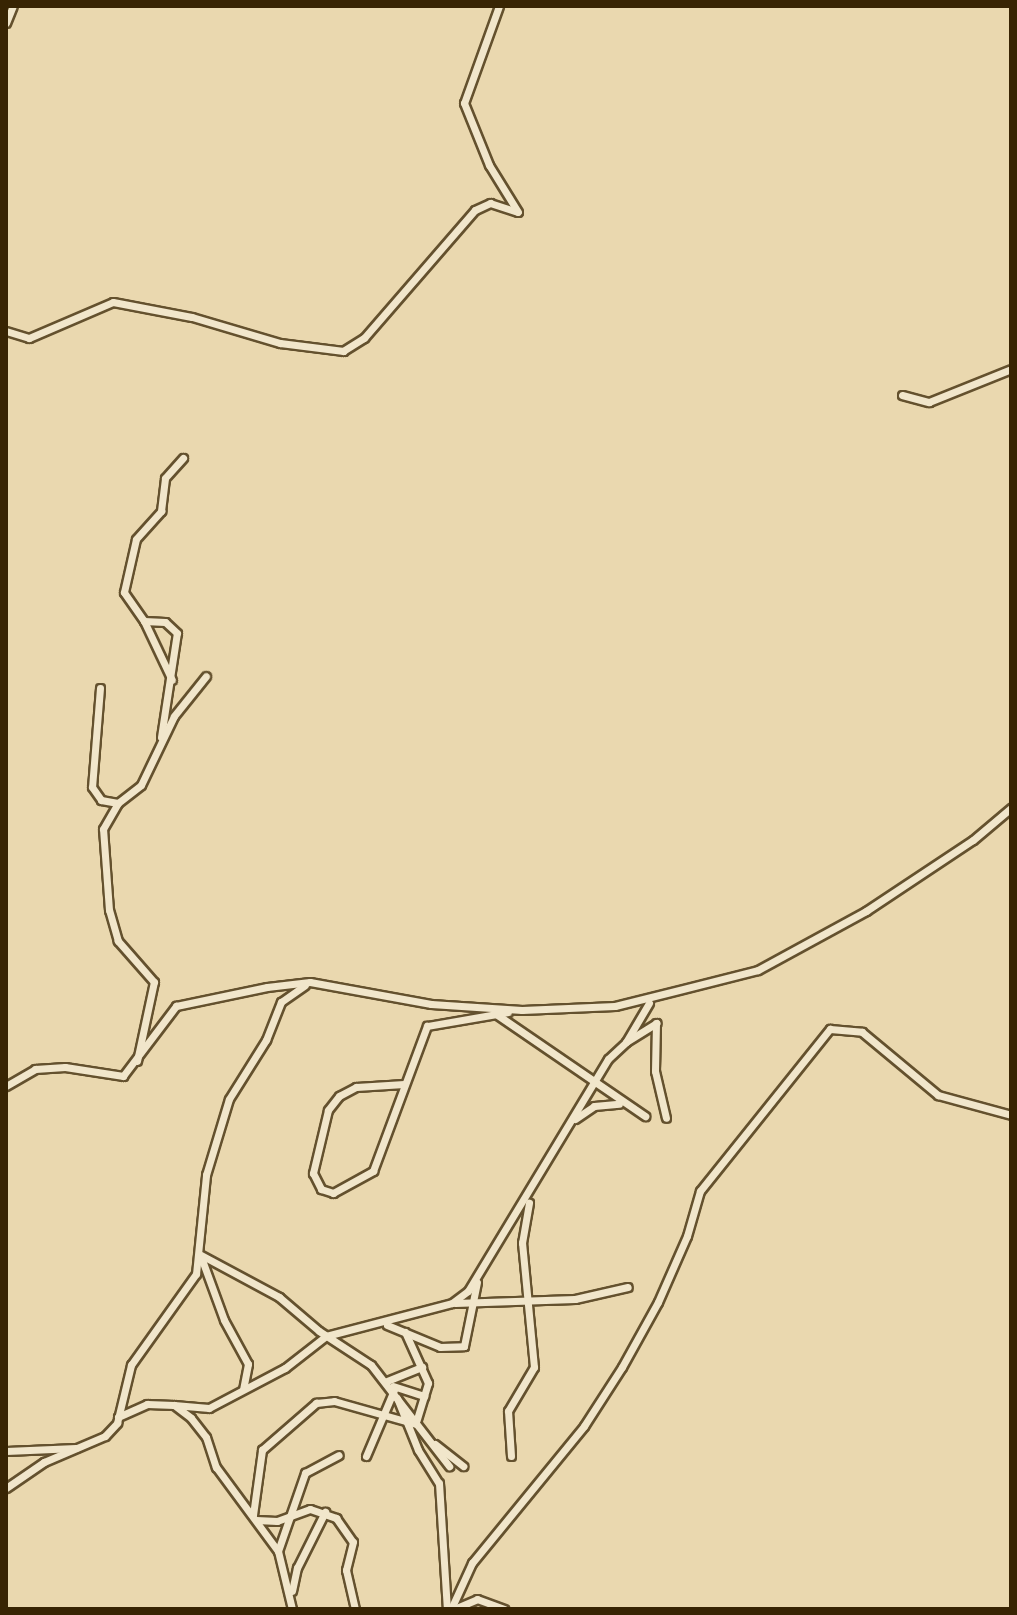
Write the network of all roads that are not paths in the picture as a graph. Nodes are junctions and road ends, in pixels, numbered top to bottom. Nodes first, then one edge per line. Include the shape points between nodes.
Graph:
1 (13, 6) edge
2 (499, 6) edge
3 (6, 23) edge
4 (6, 331) edge
5 (1011, 369) edge
6 (902, 395) dead end
7 (183, 458) dead end
8 (144, 621) junction
9 (206, 676) dead end
10 (173, 682) junction
11 (100, 688) dead end
12 (155, 759) junction
13 (118, 803) junction
14 (1011, 808) edge
15 (310, 982) junction
16 (649, 1003) dead end
17 (522, 1010) junction
18 (496, 1014) junction
19 (626, 1042) junction
20 (136, 1065) junction
21 (595, 1082) junction
22 (404, 1084) junction
23 (6, 1086) edge
24 (621, 1103) junction
25 (1011, 1115) edge
26 (645, 1116) dead end
27 (666, 1118) dead end
28 (571, 1123) junction
29 (533, 1190) junction
30 (201, 1255) junction
31 (477, 1280) junction
32 (628, 1287) dead end
33 (525, 1297) junction
34 (472, 1302) junction
35 (452, 1303) junction
36 (383, 1324) junction
37 (405, 1332) junction
38 (326, 1336) junction
39 (422, 1367) junction
40 (390, 1385) junction
41 (243, 1390) junction
42 (424, 1396) junction
43 (174, 1405) junction
44 (383, 1412) junction
45 (118, 1417) junction
46 (405, 1417) junction
47 (419, 1426) junction
48 (433, 1444) junction
49 (84, 1448) junction
50 (6, 1451) edge
51 (339, 1455) dead end
52 (366, 1456) dead end
53 (511, 1456) dead end
54 (449, 1466) dead end
55 (463, 1466) dead end
56 (6, 1488) edge
57 (325, 1512) junction
58 (290, 1515) junction
59 (254, 1518) junction
60 (278, 1551) junction
61 (292, 1607) edge
62 (355, 1609) edge
63 (451, 1609) edge
64 (503, 1609) edge

1 - 3 street
2 - 4 street via 464,103 489,165 518,212 490,203 475,210 364,338 343,351 318,350 113,302 29,338
5 - 6 street via 929,402
7 - 8 street via 165,478 161,511 136,539 124,592
8 - 10 street
8 - 10 street via 165,622 177,633
9 - 12 street via 174,716
10 - 12 street
11 - 13 street via 92,787 101,800
12 - 13 street via 141,785
13 - 20 street via 103,829 109,910 118,941 155,990
14 - 17 street via 973,840 824,935 758,970 615,1006
15 - 17 street via 431,1004
15 - 20 street via 176,1006
15 - 30 street via 281,1002 266,1040 229,1099 206,1175
16 - 19 street
17 - 18 street
18 - 21 street
18 - 22 street via 427,1026
19 - 21 street
19 - 27 street via 656,1023 655,1071
20 - 23 street via 123,1076 65,1067 35,1069
21 - 24 street
21 - 28 street
22 - 22 street via 373,1171 333,1193 321,1189 313,1173 317,1143 333,1103 356,1087
24 - 26 street
24 - 28 street via 594,1106
25 - 63 street via 938,1095 862,1032 830,1029 700,1191 670,1276 622,1367 584,1426 472,1563
28 - 29 street
29 - 31 street
29 - 33 street via 522,1232
30 - 38 street via 279,1297
30 - 41 street via 224,1320 248,1364
30 - 45 street via 196,1274 131,1365
31 - 34 street
31 - 35 street
32 - 33 street via 575,1299
33 - 34 street
33 - 53 street via 534,1367 508,1411
34 - 35 street
34 - 37 street via 464,1346 440,1347
35 - 36 street
36 - 37 street
36 - 38 street
37 - 39 street
38 - 40 street
38 - 41 street via 285,1368
39 - 40 street
39 - 42 street via 428,1383
40 - 42 street
40 - 44 street
40 - 46 street
40 - 47 street
41 - 43 street via 209,1408
42 - 47 street via 416,1410
43 - 45 street via 147,1404
43 - 59 street via 206,1437 216,1467
44 - 46 street
44 - 52 street
44 - 59 street via 325,1401 297,1415 257,1461
45 - 49 street via 105,1436
46 - 47 street
46 - 63 street via 439,1483
47 - 48 street
48 - 54 street
48 - 55 street
49 - 50 street
49 - 56 street via 44,1462
51 - 58 street via 308,1468
57 - 58 street
57 - 61 street via 297,1568
57 - 62 street via 353,1542 346,1577
58 - 59 street
58 - 60 street
59 - 60 street
60 - 61 street
63 - 64 street via 477,1599

